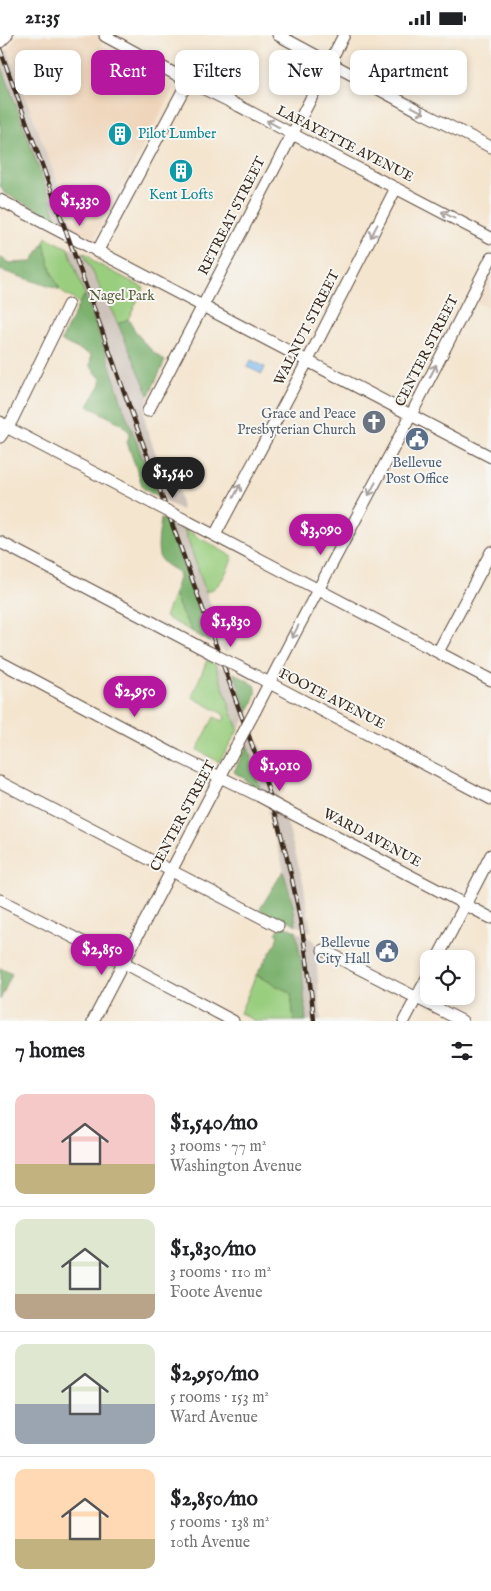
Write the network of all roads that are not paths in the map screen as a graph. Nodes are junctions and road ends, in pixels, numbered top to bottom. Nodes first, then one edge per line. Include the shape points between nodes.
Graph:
1 (278, 35) edge
2 (344, 35) edge
3 (105, 36) edge
4 (306, 50) edge
5 (336, 50) edge
6 (340, 68) edge
7 (175, 74) edge
8 (181, 95) edge
9 (217, 95) edge
10 (312, 95) edge
11 (291, 135) junction
12 (491, 147) edge
13 (396, 188) junction
14 (4, 203) edge
15 (491, 238) edge
16 (97, 252) junction
17 (491, 258) edge
18 (68, 305) dead end
19 (203, 307) junction
20 (308, 360) junction
21 (148, 411) dead end
22 (411, 415) junction
23 (2, 429) edge
24 (491, 457) edge
25 (215, 535) junction
26 (0, 542) edge
27 (491, 552) edge
28 (318, 589) junction
29 (438, 652) junction
30 (3, 663) edge
31 (0, 676) edge
32 (491, 680) edge
33 (270, 684) junction
34 (220, 777) junction
35 (0, 782) edge
36 (491, 799) edge
37 (491, 855) edge
38 (172, 870) junction
39 (0, 900) edge
40 (465, 904) junction
41 (491, 918) edge
42 (278, 926) dead end
43 (323, 950) dead end
44 (442, 950) edge
45 (123, 963) junction
46 (420, 991) edge
47 (417, 997) junction
48 (93, 1021) edge
49 (233, 1021) edge
50 (404, 1021) edge
51 (462, 1021) edge

1 - 4 street
2 - 5 street, RETREAT STREET
3 - 7 street, LAFAYETTE AVENUE
6 -> 12 street
8 - 16 street
11 -> 9 street, LAFAYETTE AVENUE
10 - 11 street, RETREAT STREET
11 - 13 street, LAFAYETTE AVENUE
11 - 19 street, RETREAT STREET
15 -> 13 street, LAFAYETTE AVENUE
13 -> 20 street, WALNUT STREET
14 - 16 street
16 - 19 street
22 -> 17 street, CENTER STREET
18 - 23 street
19 - 20 street
19 - 21 street, RETREAT STREET
20 - 22 street
25 -> 20 street, WALNUT STREET
22 - 24 street
22 -> 28 street, CENTER STREET
23 - 25 street, bridge
25 - 28 street
26 - 33 street, FOOTE AVENUE, bridge
27 - 29 street
28 - 29 street
28 -> 33 street, CENTER STREET
29 - 32 street
30 - 31 street
30 - 34 street, WARD AVENUE
33 - 34 street, CENTER STREET, bridge
33 - 36 street, FOOTE AVENUE
34 - 38 street, CENTER STREET
34 - 40 street, WARD AVENUE, bridge
35 - 38 street
37 - 40 street
38 - 42 street
38 - 45 street, CENTER STREET
39 - 45 street
40 - 41 street, WARD AVENUE
40 - 44 street
43 - 47 street
45 - 48 street, CENTER STREET
45 - 49 street
46 - 47 street
47 - 50 street
47 - 51 street

